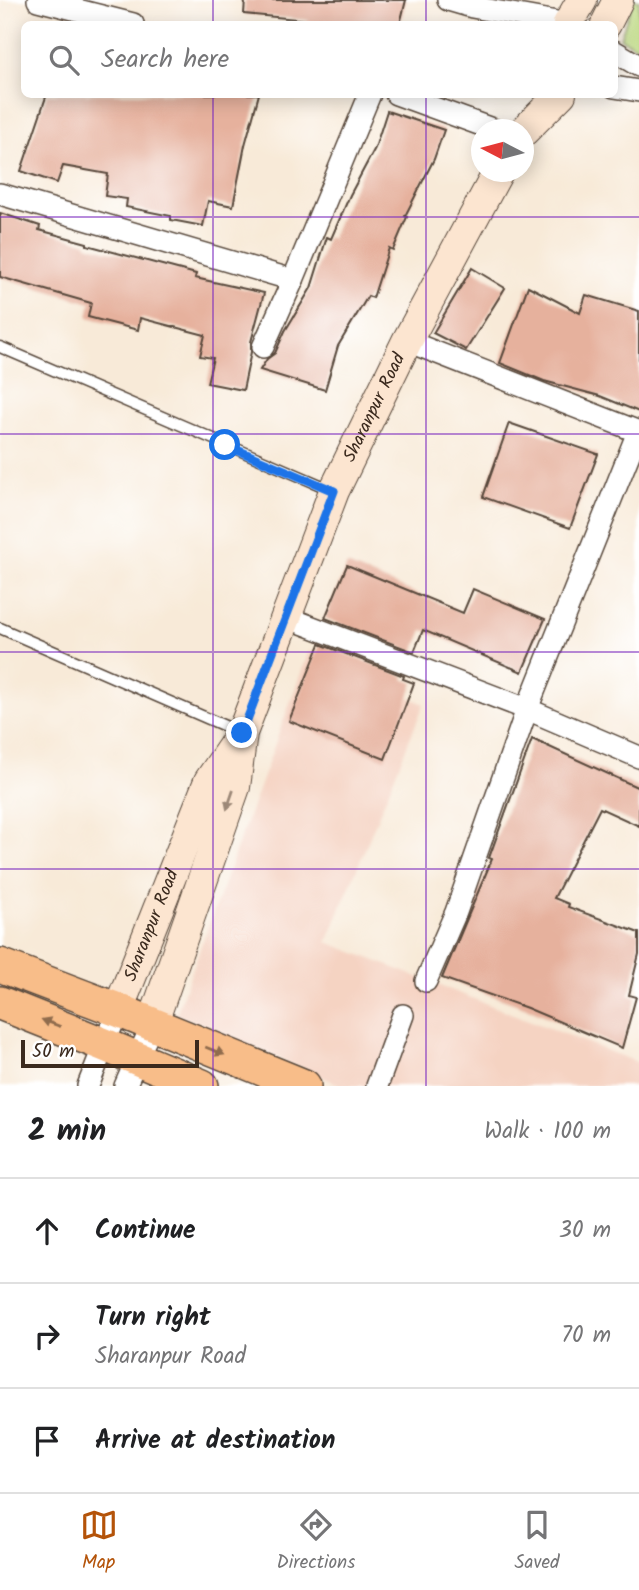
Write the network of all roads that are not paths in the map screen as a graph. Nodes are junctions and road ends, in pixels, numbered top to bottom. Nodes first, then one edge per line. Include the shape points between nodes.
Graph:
1 (38, 0) edge
2 (449, 0) edge
3 (582, 0) edge
4 (618, 0) edge
5 (472, 7) junction
6 (121, 21) edge
7 (492, 21) edge
8 (551, 21) edge
9 (570, 21) edge
10 (608, 21) edge
11 (618, 53) edge
12 (639, 66) edge
13 (618, 87) edge
14 (639, 91) edge
15 (368, 98) edge
16 (407, 98) edge
17 (533, 98) edge
18 (557, 98) edge
19 (526, 119) edge
20 (534, 119) edge
21 (471, 121) edge
22 (494, 182) edge
23 (0, 194) edge
24 (293, 280) junction
25 (407, 341) junction
26 (0, 347) edge
27 (263, 347) dead end
28 (639, 432) edge
29 (334, 491) junction
30 (286, 617) junction
31 (0, 628) edge
32 (527, 709) junction
33 (242, 733) junction
34 (639, 757) edge
35 (0, 965) edge
36 (426, 981) dead end
37 (0, 1003) edge
38 (118, 1010) junction
39 (403, 1015) dead end
40 (152, 1025) junction
41 (106, 1045) junction
42 (131, 1072) edge
43 (89, 1086) edge
44 (202, 1086) edge
45 (304, 1086) edge
46 (377, 1086) edge

1 - 6 street
2 - 5 street
3 - 9 main road
4 - 10 main road
5 - 7 street
5 - 8 street
11 - 12 street
13 - 14 street
15 - 24 street
16 - 21 street
17 - 19 main road
18 - 20 main road
22 - 25 main road, Sharanpur Road
23 - 24 street
24 - 27 street
25 - 28 street
25 - 29 main road, Sharanpur Road
26 - 29 lane
28 - 32 street
29 - 30 main road, Sharanpur Road
30 - 32 street
30 - 33 main road, Sharanpur Road
31 - 33 lane
32 - 34 street
32 - 36 street via 456,912
33 - 38 main road, Sharanpur Road via 209,781
33 -> 40 main road, Sharanpur Road via 235,787
35 - 38 main road
41 -> 37 main road
38 - 40 main road
38 - 41 street, Sharanpur Road
39 - 46 street
40 - 42 street
40 -> 45 main road
41 - 42 main road
41 - 43 street, Sharanpur Road
42 - 44 main road

